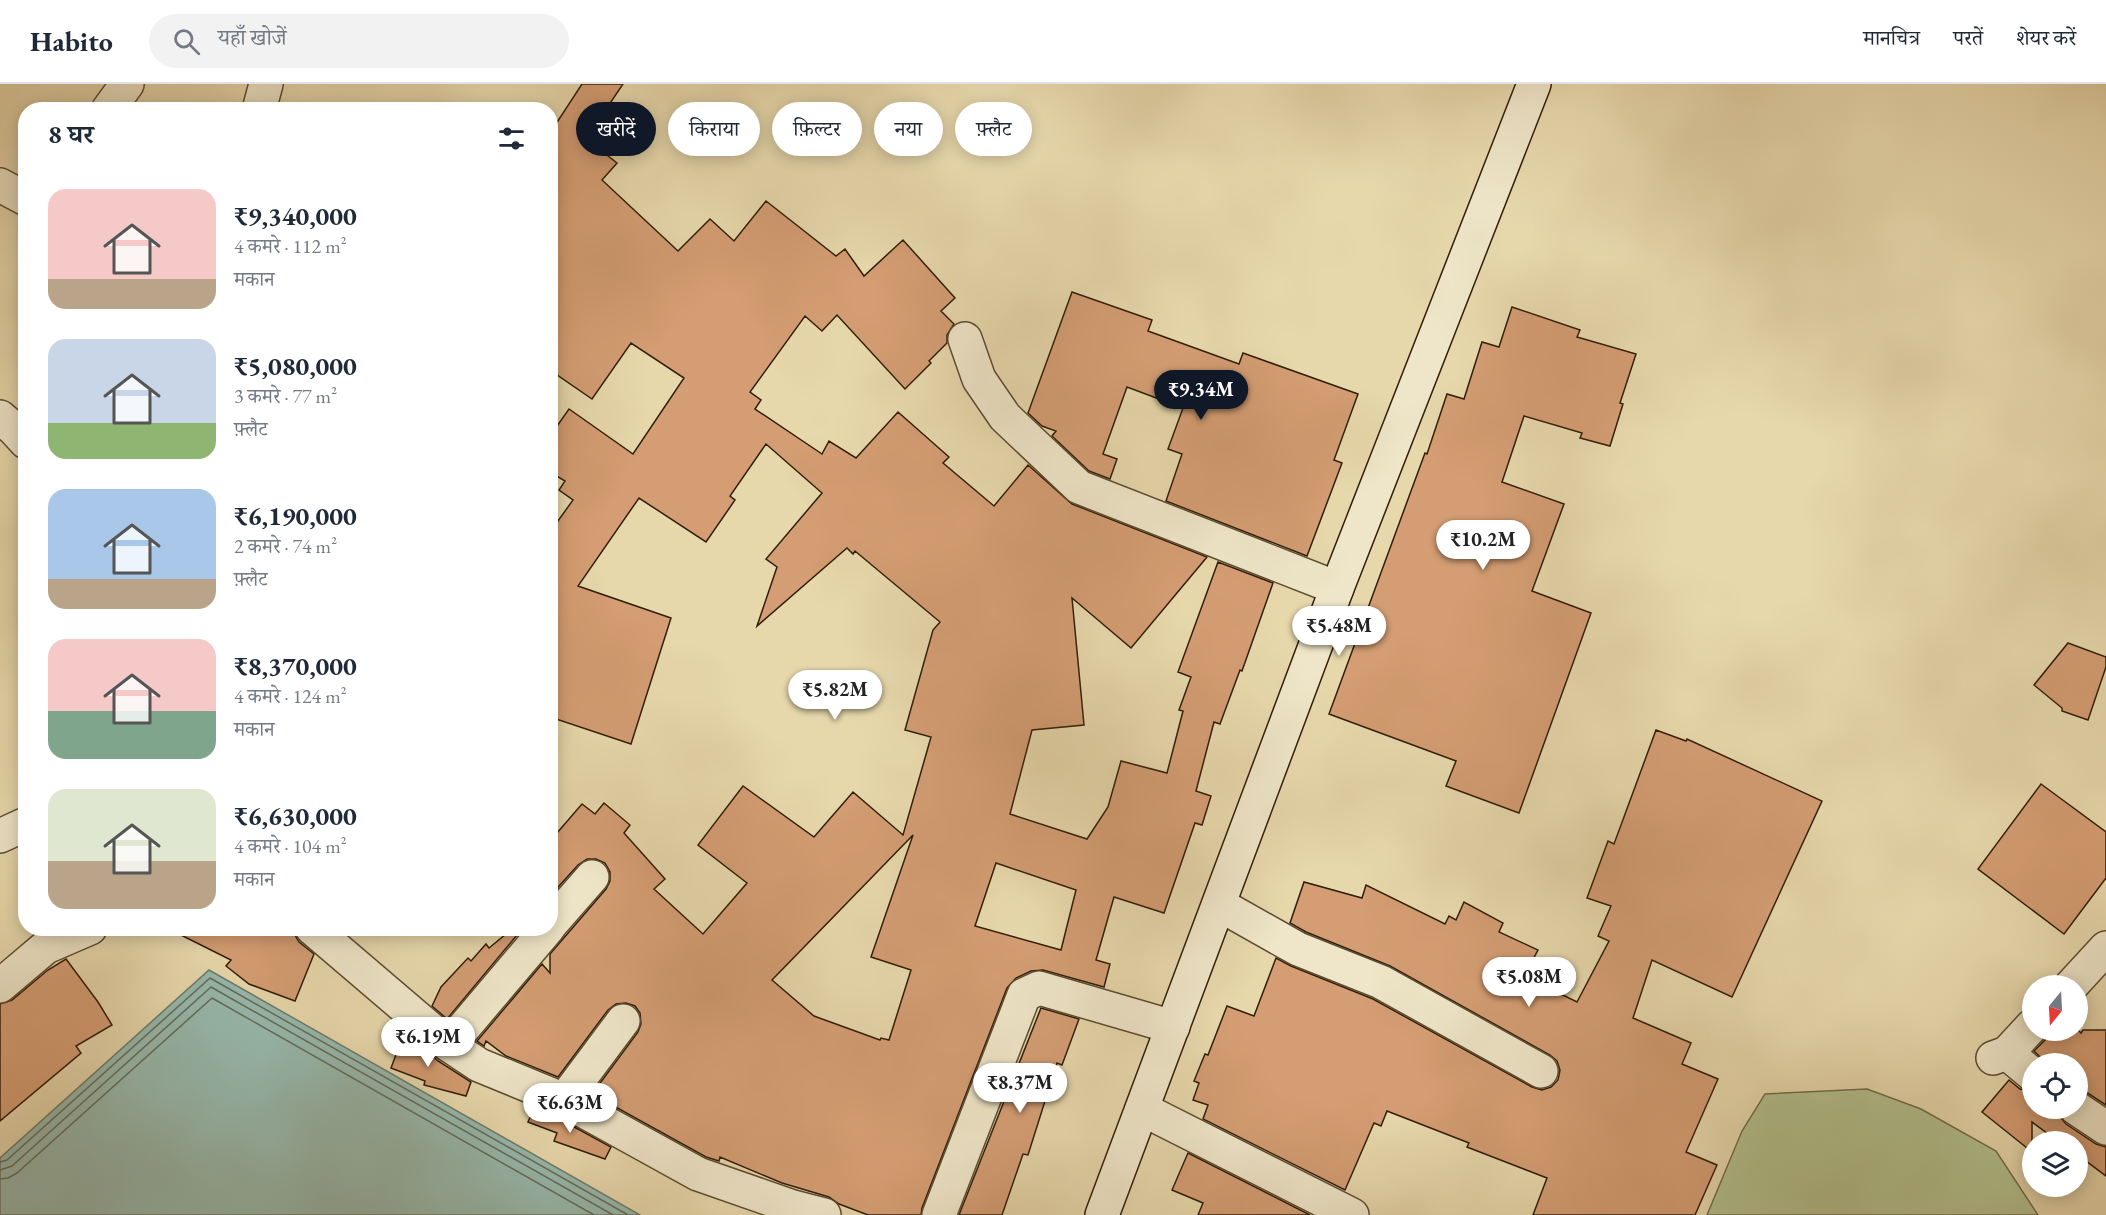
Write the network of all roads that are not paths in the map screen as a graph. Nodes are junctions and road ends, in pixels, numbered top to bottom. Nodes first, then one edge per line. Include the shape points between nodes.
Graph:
1 (127, 84) edge
2 (266, 84) edge
3 (1534, 84) edge
4 (114, 102) edge
5 (261, 102) edge
6 (0, 185) edge
7 (18, 195) edge
8 (965, 339) dead end
9 (0, 417) edge
10 (18, 434) edge
11 (1337, 588) junction
12 (18, 828) edge
13 (0, 836) edge
14 (592, 877) dead end
15 (1220, 905) junction
16 (558, 917) edge
17 (71, 936) edge
18 (321, 936) edge
19 (541, 936) edge
20 (2106, 948) edge
21 (2081, 975) edge
22 (0, 986) edge
23 (623, 1021) dead end
24 (1173, 1027) junction
25 (2022, 1035) edge
26 (450, 1045) junction
27 (2022, 1068) edge
28 (1541, 1071) dead end
29 (564, 1100) junction
30 (1142, 1109) junction
31 (2088, 1116) edge
32 (2106, 1128) edge
33 (794, 1211) edge
34 (824, 1215) edge
35 (939, 1215) edge
36 (1102, 1215) edge
37 (1352, 1215) edge

1 - 4 street
2 - 5 street
3 - 11 street
6 - 7 street
8 - 11 street via 979,379 1005,417 1079,487
9 - 10 street
11 - 15 street
12 - 13 street
14 - 16 street
15 - 24 street
15 - 28 street via 1298,949 1381,982
17 - 22 street via 46,947
18 - 26 street
19 - 26 street
20 - 21 street
23 - 29 street
24 - 30 street
24 - 35 street via 1039,988 1024,995
25 - 27 street via 2000,1056
26 - 29 street via 479,1065
29 - 33 street via 698,1174
30 - 36 street
30 - 37 street
31 - 32 street
33 - 34 street

